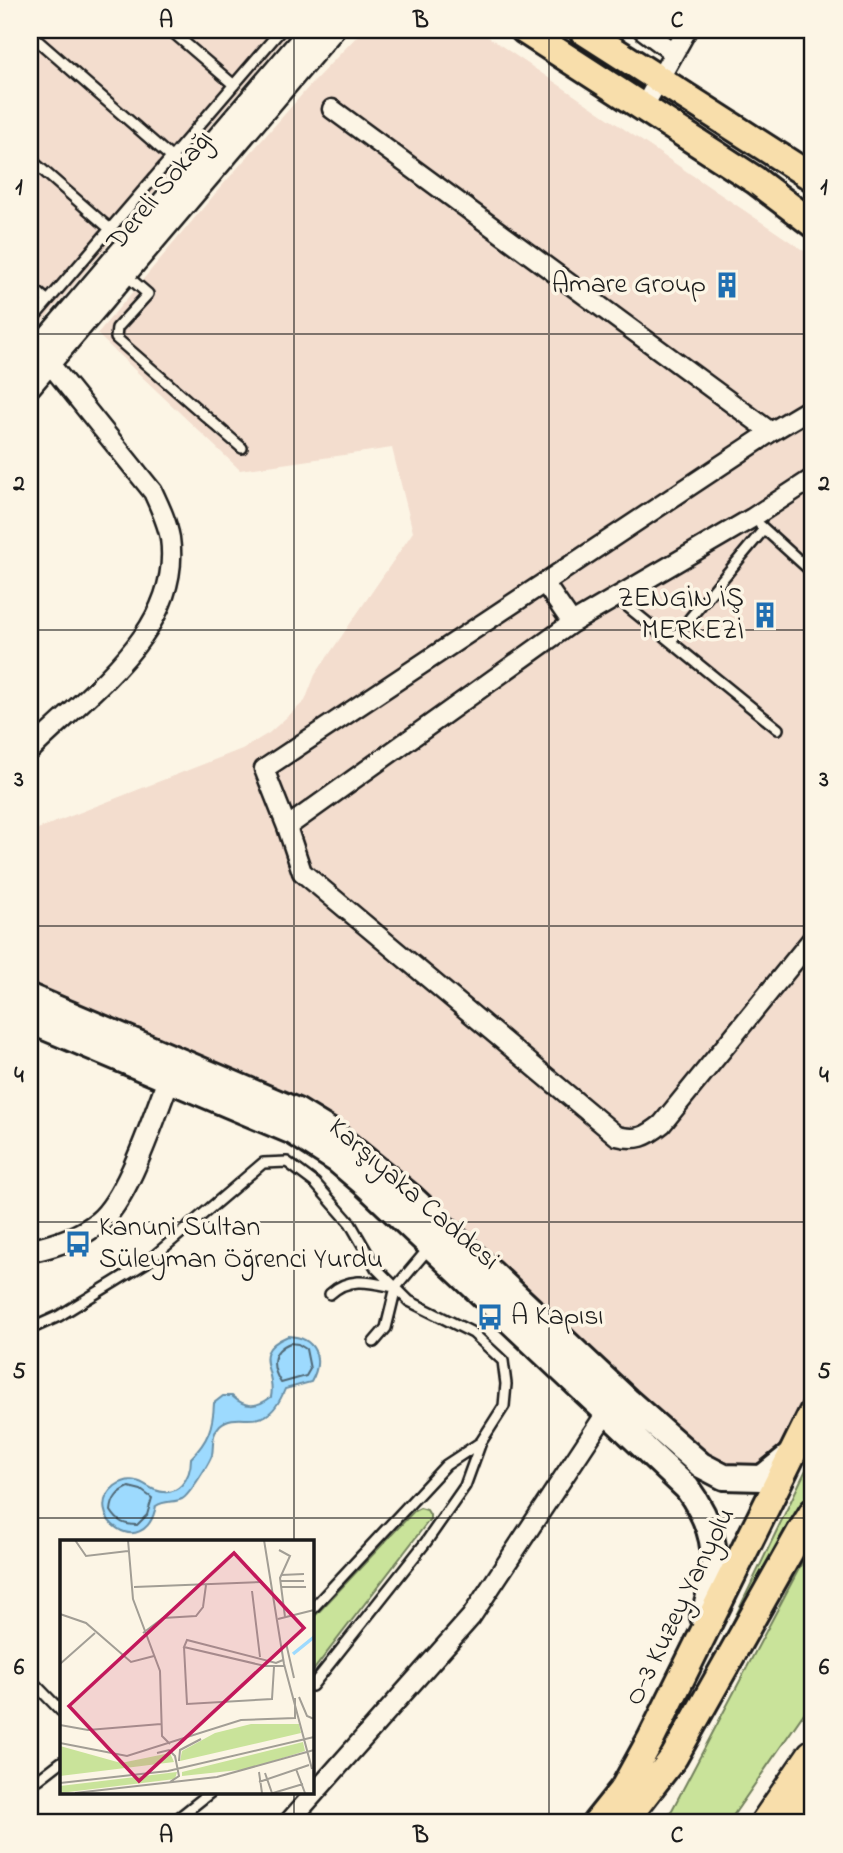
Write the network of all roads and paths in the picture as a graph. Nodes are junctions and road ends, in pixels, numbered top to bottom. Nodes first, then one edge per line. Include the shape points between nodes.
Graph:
1 (170, 30) edge
2 (281, 30) edge
3 (310, 30) edge
4 (332, 30) edge
5 (524, 30) edge
6 (582, 30) edge
7 (643, 30) edge
8 (687, 30) edge
9 (30, 34) edge
10 (674, 53) junction
11 (659, 79) junction
12 (234, 85) junction
13 (643, 107) junction
14 (332, 109) dead end
15 (171, 158) junction
16 (30, 159) edge
17 (196, 178) junction
18 (813, 178) edge
19 (813, 224) edge
20 (110, 229) junction
21 (126, 275) junction
22 (30, 286) edge
23 (48, 301) junction
24 (30, 322) edge
25 (38, 358) edge
26 (30, 386) edge
27 (813, 407) edge
28 (771, 432) junction
29 (242, 449) dead end
30 (813, 478) edge
31 (758, 523) junction
32 (813, 573) edge
33 (545, 584) junction
34 (617, 598) junction
35 (572, 623) junction
36 (671, 641) junction
37 (778, 729) dead end
38 (30, 751) edge
39 (288, 827) junction
40 (813, 937) edge
41 (30, 997) edge
42 (30, 1021) edge
43 (173, 1070) junction
44 (442, 1240) junction
45 (30, 1251) edge
46 (396, 1287) junction
47 (330, 1294) dead end
48 (30, 1329) edge
49 (374, 1342) dead end
50 (627, 1400) junction
51 (813, 1412) edge
52 (606, 1413) junction
53 (481, 1442) junction
54 (793, 1453) junction
55 (813, 1512) edge
56 (313, 1608) edge
57 (688, 1663) junction
58 (30, 1679) edge
59 (313, 1685) edge
60 (60, 1710) edge
61 (813, 1756) edge
62 (60, 1763) edge
63 (30, 1780) edge
64 (208, 1794) edge
65 (813, 1811) edge
66 (172, 1823) edge
67 (288, 1823) edge
68 (596, 1823) edge
69 (623, 1823) edge
70 (767, 1823) edge
71 (805, 1823) edge

1 - 12 lane
2 - 12 lane
3 - 17 street
4 - 17 street, Dereli Sokağı
5 - 13 main road
6 - 11 main road
7 - 10 street
8 - 10 street
9 - 15 lane
10 - 11 street
11 - 13 street
11 - 18 main road
12 - 15 lane
13 - 19 main road
14 - 28 street
15 - 17 lane
15 - 20 lane
16 - 20 lane
17 - 21 street, Dereli Sokağı
17 - 25 street
20 - 23 lane
21 - 25 street, Dereli Sokağı
21 - 29 lane via 148,294 117,328 118,340
22 - 23 lane
23 - 24 lane
25 - 26 street, Dereli Sokağı
25 - 38 street via 153,492 170,536 171,557 161,607 145,632 94,691
27 - 28 street
28 - 33 street
30 - 31 street
31 - 32 lane
31 - 34 street
31 - 36 lane
33 - 35 street
33 - 39 street via 264,769
34 - 35 street
34 - 36 lane
35 - 39 street
36 - 37 lane
39 - 40 street via 302,872 617,1136 633,1140 648,1136 662,1124
41 - 43 main road, Karşıyaka Caddesi
42 - 43 main road, Karşıyaka Caddesi
43 - 44 main road, Karşıyaka Caddesi via 313,1143
43 - 45 street via 114,1205 85,1232
44 - 46 lane
44 - 50 main road, Karşıyaka Caddesi
44 - 52 main road, Karşıyaka Caddesi
46 - 47 lane via 360,1280 340,1285
46 - 48 lane via 376,1268 350,1223 315,1183 287,1162 263,1163 147,1262
46 - 49 lane via 386,1328
46 - 53 lane via 409,1301 472,1333 503,1361 504,1406
50 - 52 street
50 - 54 main road, Karşıyaka Caddesi via 701,1465 724,1477 762,1478
51 - 54 main road, O-3 Kuzey Yanyolu
52 - 57 main road, Karşıyaka Caddesi via 687,1488 708,1521 715,1546 713,1582
52 - 67 street via 471,1617
53 - 56 lane via 446,1465
53 - 59 lane via 465,1486
54 - 57 main road, O-3 Kuzey Yanyolu
55 - 69 main road via 674,1757
57 - 68 main road, O-3 Kuzey Yanyolu via 624,1788
58 - 60 lane
61 - 70 highway
62 - 63 lane via 39,1779
64 - 66 lane
65 - 71 highway

